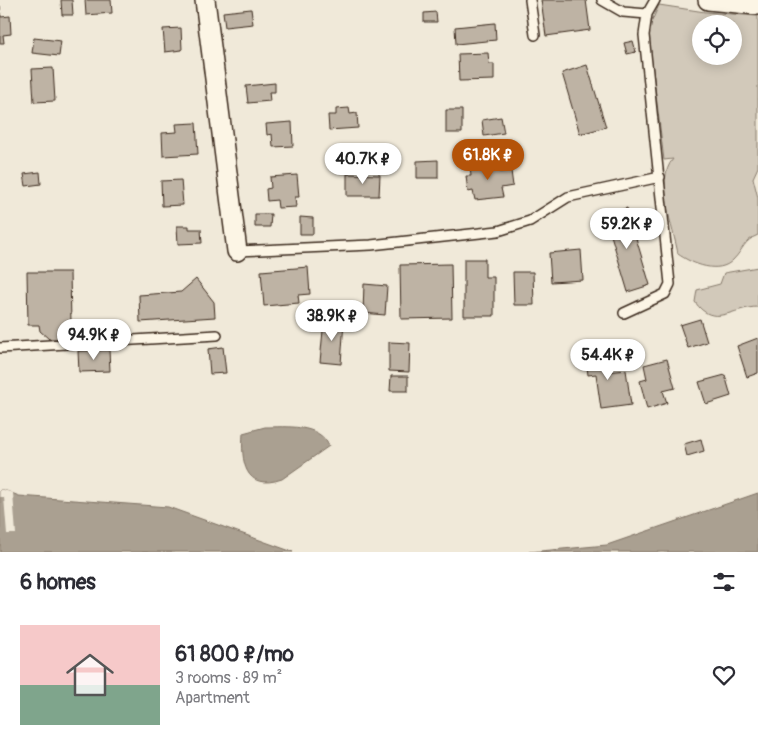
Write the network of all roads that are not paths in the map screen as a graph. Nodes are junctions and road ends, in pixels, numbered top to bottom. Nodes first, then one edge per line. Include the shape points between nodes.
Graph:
1 (205, 0) edge
2 (530, 0) edge
3 (602, 0) edge
4 (655, 0) edge
5 (715, 0) edge
6 (758, 5) edge
7 (647, 14) junction
8 (535, 35) dead end
9 (660, 177) junction
10 (237, 251) joint
11 (624, 313) dead end
12 (217, 335) dead end
13 (0, 348) edge

1 - 10 street
2 - 8 lane
3 - 7 lane via 623,12
4 - 7 lane
5 - 6 street
7 - 9 lane via 644,35
9 - 10 lane via 568,197 530,221 498,231 371,245
9 - 11 lane via 670,284 665,294
12 - 13 lane

